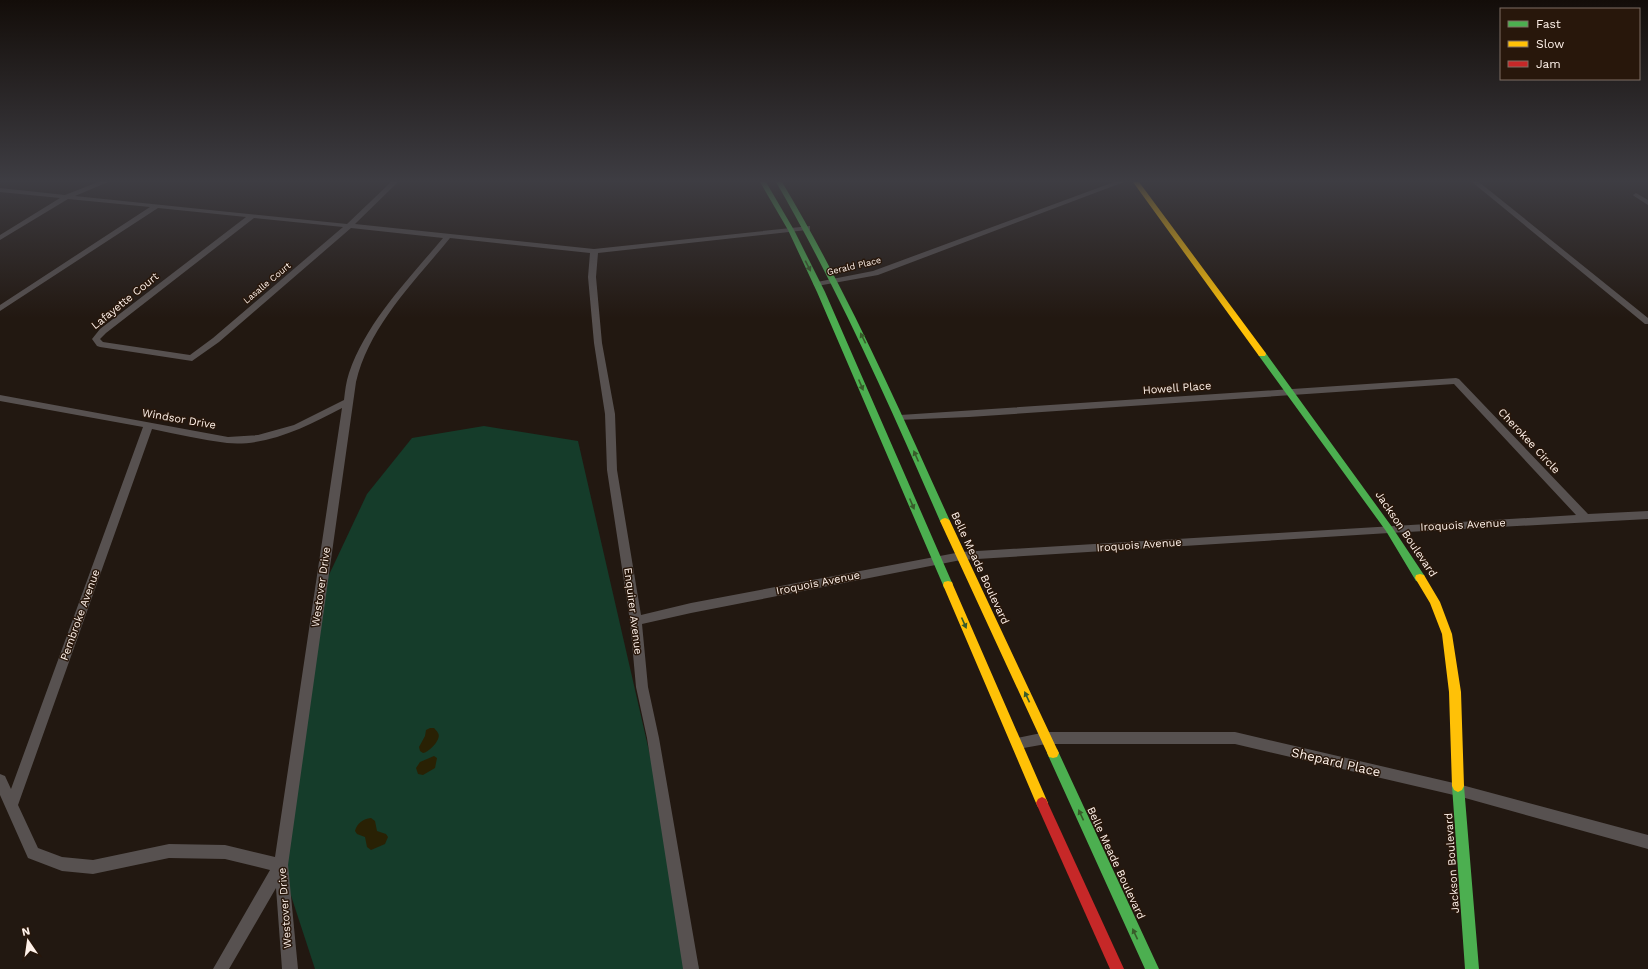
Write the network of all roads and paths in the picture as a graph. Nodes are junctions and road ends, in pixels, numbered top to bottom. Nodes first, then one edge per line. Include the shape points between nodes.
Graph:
1 (17, 227) edge
2 (125, 227) edge
3 (237, 227) edge
4 (348, 227) edge
5 (363, 227) edge
6 (789, 227) edge
7 (998, 227) edge
8 (1169, 227) edge
9 (1531, 227) edge
10 (807, 228) joint
11 (791, 230) junction
12 (449, 235) junction
13 (0, 238) edge
14 (594, 251) junction
15 (835, 281) junction
16 (817, 284) junction
17 (0, 310) edge
18 (1648, 322) edge
19 (216, 340) joint
20 (1456, 381) joint
21 (1289, 391) junction
22 (0, 398) edge
23 (348, 402) junction
24 (888, 420) junction
25 (148, 427) junction
26 (1648, 515) edge
27 (1585, 518) junction
28 (1389, 529) junction
29 (960, 556) junction
30 (937, 560) junction
31 (636, 621) junction
32 (1046, 738) junction
33 (1018, 743) junction
34 (0, 780) edge
35 (1458, 790) junction
36 (12, 804) junction
37 (1648, 842) edge
38 (281, 865) junction
39 (221, 969) edge
40 (290, 969) edge
41 (691, 969) edge
42 (1117, 969) edge
43 (1152, 969) edge
44 (1472, 969) edge

1 - 13 street
2 - 17 street
3 - 19 street, Lafayette Court via 96,339 100,344 192,358
4 - 19 street, Lasalle Court
5 - 12 street
6 - 11 main road, Belle Meade Boulevard
7 - 15 street, Gerald Place via 875,273
8 - 21 main road, Jackson Boulevard
9 - 18 street
10 - 11 street
10 - 15 main road, Belle Meade Boulevard
11 - 14 street
11 -> 16 main road, Belle Meade Boulevard
12 - 14 street
12 - 23 street, Westover Drive via 382,317 363,350 355,370
14 - 31 street, Enquirer Avenue via 592,277 598,343 610,414 612,470
15 - 16 street, Gerald Place
24 -> 15 main road, Belle Meade Boulevard
16 -> 24 main road, Belle Meade Boulevard
20 - 21 street, Howell Place
20 - 27 street, Cherokee Circle
21 - 24 street, Howell Place
21 - 28 main road, Jackson Boulevard
22 - 25 street, Windsor Drive
23 - 25 street, Windsor Drive via 297,427 258,438 228,440
23 - 38 street, Westover Drive
29 -> 24 main road, Belle Meade Boulevard
24 -> 30 main road, Belle Meade Boulevard
25 - 36 street, Pembroke Avenue
26 - 27 street, Iroquois Avenue
27 - 28 street, Iroquois Avenue
28 - 29 street, Iroquois Avenue
28 - 35 main road, Jackson Boulevard via 1435,602 1447,634 1455,692
29 - 30 street, Iroquois Avenue
32 -> 29 main road, Belle Meade Boulevard
30 - 31 street, Iroquois Avenue
30 -> 33 main road, Belle Meade Boulevard
31 - 41 street, Enquirer Avenue via 642,687 653,738
32 - 33 street, Shepard Place
32 - 35 street, Shepard Place via 1235,738
43 -> 32 main road, Belle Meade Boulevard
33 - 42 main road, Belle Meade Boulevard via 1070,867
34 - 36 street
35 - 37 street, Shepard Place
35 - 44 main road, Jackson Boulevard
36 - 38 street via 33,853 62,864 93,867 169,851 225,852
38 - 39 street
38 - 40 street, Westover Drive

